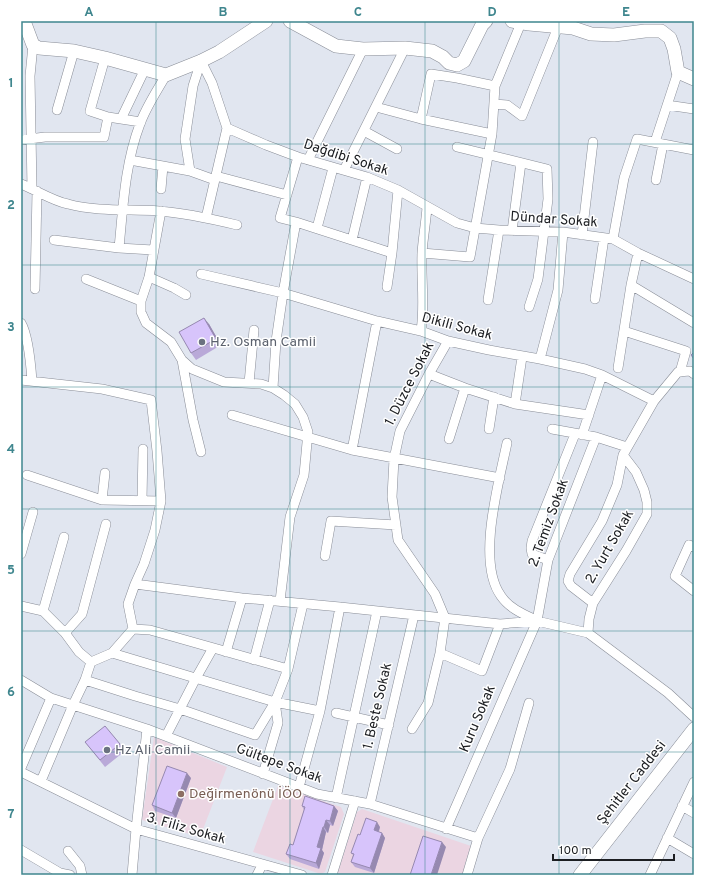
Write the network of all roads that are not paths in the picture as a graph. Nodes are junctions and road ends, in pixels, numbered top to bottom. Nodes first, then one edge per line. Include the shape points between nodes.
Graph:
1 (266, 21) edge
2 (290, 21) edge
3 (486, 21) edge
4 (517, 22) edge
5 (23, 27) edge
6 (558, 27) junction
7 (33, 45) junction
8 (405, 48) junction
9 (363, 49) junction
10 (74, 51) junction
11 (105, 58) junction
12 (201, 61) junction
13 (145, 69) junction
14 (457, 72) junction
15 (678, 72) junction
16 (166, 75) junction
17 (694, 79) edge
18 (495, 86) junction
19 (494, 104) junction
20 (667, 104) junction
21 (376, 107) junction
22 (694, 109) edge
23 (57, 110) dead end
24 (108, 117) junction
25 (121, 119) junction
26 (421, 119) junction
27 (141, 122) junction
28 (227, 128) junction
29 (364, 131) junction
30 (492, 134) junction
31 (32, 138) junction
32 (21, 140) edge
33 (593, 142) dead end
34 (659, 143) junction
35 (457, 148) dead end
36 (397, 149) dead end
37 (694, 150) edge
38 (489, 155) junction
39 (298, 157) junction
40 (130, 160) junction
41 (308, 160) junction
42 (521, 163) junction
43 (163, 166) junction
44 (333, 168) junction
45 (344, 170) junction
46 (190, 171) junction
47 (367, 177) junction
48 (216, 178) junction
49 (656, 180) dead end
50 (21, 184) edge
51 (161, 189) dead end
52 (34, 190) junction
53 (398, 190) junction
54 (287, 195) junction
55 (427, 207) junction
56 (123, 209) junction
57 (161, 211) junction
58 (206, 218) junction
59 (296, 222) junction
60 (237, 225) dead end
61 (317, 228) junction
62 (475, 228) junction
63 (499, 230) junction
64 (512, 231) junction
65 (543, 232) junction
66 (563, 232) junction
67 (582, 235) junction
68 (609, 239) junction
69 (54, 240) dead end
70 (352, 240) junction
71 (119, 248) junction
72 (153, 250) junction
73 (392, 253) junction
74 (422, 253) junction
75 (638, 253) junction
76 (201, 274) dead end
77 (149, 277) junction
78 (86, 279) dead end
79 (694, 279) edge
80 (631, 286) junction
81 (387, 287) dead end
82 (35, 289) dead end
83 (283, 293) junction
84 (186, 295) dead end
85 (595, 299) dead end
86 (488, 300) dead end
87 (141, 301) junction
88 (529, 307) dead end
89 (377, 322) junction
90 (21, 323) edge
91 (694, 323) edge
92 (254, 330) dead end
93 (421, 331) junction
94 (624, 331) junction
95 (24, 341) edge
96 (448, 341) junction
97 (522, 356) junction
98 (540, 359) junction
99 (182, 360) junction
100 (618, 368) dead end
101 (680, 372) junction
102 (692, 372) edge
103 (429, 374) junction
104 (602, 375) junction
105 (21, 380) edge
106 (32, 381) junction
107 (249, 383) junction
108 (273, 388) junction
109 (465, 388) junction
110 (494, 397) junction
111 (654, 402) junction
112 (515, 404) junction
113 (589, 414) junction
114 (232, 415) dead end
115 (489, 429) dead end
116 (552, 429) dead end
117 (579, 434) junction
118 (308, 435) junction
119 (596, 437) junction
120 (449, 439) dead end
121 (507, 443) dead end
122 (143, 449) dead end
123 (352, 450) junction
124 (625, 451) junction
125 (201, 452) dead end
126 (394, 459) junction
127 (106, 473) dead end
128 (27, 475) dead end
129 (500, 478) junction
130 (102, 500) junction
131 (142, 500) junction
132 (161, 501) junction
133 (33, 512) dead end
134 (106, 524) dead end
135 (396, 525) junction
136 (64, 536) dead end
137 (691, 546) edge
138 (21, 554) edge
139 (325, 556) dead end
140 (548, 560) junction
141 (135, 584) junction
142 (694, 591) edge
143 (242, 598) junction
144 (270, 600) junction
145 (280, 601) junction
146 (593, 603) junction
147 (303, 604) junction
148 (21, 606) edge
149 (340, 607) junction
150 (43, 611) junction
151 (377, 611) junction
152 (414, 615) junction
153 (445, 618) junction
154 (537, 621) junction
155 (500, 624) junction
156 (134, 629) junction
157 (65, 633) junction
158 (588, 633) junction
159 (213, 648) junction
160 (226, 652) junction
161 (112, 653) junction
162 (440, 653) junction
163 (254, 660) junction
164 (91, 662) junction
165 (288, 669) junction
166 (196, 678) junction
167 (85, 680) junction
168 (22, 682) edge
169 (51, 698) junction
170 (275, 702) junction
171 (529, 703) dead end
172 (73, 705) junction
173 (180, 709) junction
174 (320, 711) junction
175 (336, 712) dead end
176 (354, 716) junction
177 (694, 717) edge
178 (388, 725) junction
179 (147, 729) junction
180 (412, 729) dead end
181 (694, 729) edge
182 (166, 736) junction
183 (21, 768) edge
184 (21, 772) edge
185 (263, 774) junction
186 (41, 781) junction
187 (694, 782) edge
188 (299, 787) junction
189 (336, 798) junction
190 (355, 801) junction
191 (370, 804) junction
192 (682, 806) junction
193 (694, 813) edge
194 (136, 829) junction
195 (446, 829) junction
196 (478, 838) junction
197 (667, 838) junction
198 (21, 850) edge
199 (68, 851) dead end
200 (694, 854) edge
201 (262, 865) junction
202 (70, 875) edge
203 (82, 875) edge
204 (132, 875) edge
205 (257, 875) edge
206 (302, 875) edge
207 (332, 875) edge
208 (467, 875) edge
209 (580, 875) edge
210 (650, 875) edge

1 - 12 street
2 - 9 street via 336,46
3 - 14 street
4 - 6 street
4 - 18 street
5 - 7 street
6 - 15 street via 573,28 591,34 614,35 661,31 670,38
6 - 19 street via 522,116 507,105
7 - 10 street via 39,48
7 - 31 street via 30,76
8 - 9 street
8 - 14 street via 432,51 443,57
8 - 21 street
9 - 41 street
10 - 11 street
10 - 23 street
11 - 13 street
11 - 24 street via 90,111
12 - 16 street
12 - 28 street via 212,83
12 - 46 street via 185,139
13 - 16 street
13 - 25 street
14 - 18 street
14 - 26 street via 430,74
15 - 17 street
15 - 20 street
16 - 27 street
18 - 19 street
19 - 30 street
20 - 22 street
20 - 34 street
21 - 26 street
21 - 29 street
24 - 25 street
24 - 31 street via 104,137
25 - 27 street
26 - 30 street
27 - 40 street
28 - 39 street, Dağdibi Sokak
28 - 48 street
29 - 36 street
29 - 45 street
30 - 38 street
31 - 32 street
31 - 52 street
33 - 67 street
34 - 37 street
34 - 49 street
34 - 68 street via 637,139 624,178
35 - 38 street
38 - 42 street
38 - 62 street
39 - 41 street, Dağdibi Sokak
39 - 54 street
40 - 43 street
40 - 56 street
41 - 44 street, Dağdibi Sokak
42 - 64 street
42 - 65 street via 548,169 548,199
43 - 46 street
43 - 51 street
44 - 45 street, Dağdibi Sokak
44 - 61 street
45 - 47 street, Dağdibi Sokak
46 - 48 street
47 - 53 street, Dağdibi Sokak
47 - 70 street
48 - 54 street
48 - 58 street
50 - 52 street
52 - 56 street via 67,204 97,210
52 - 82 street
53 - 55 street, Dağdibi Sokak
53 - 73 street
54 - 59 street via 280,218
55 - 62 street, Dağdibi Sokak via 457,223
55 - 74 street
56 - 57 street
56 - 71 street
57 - 58 street
57 - 72 street
58 - 60 street
59 - 61 street
59 - 83 street
61 - 70 street
62 - 63 street, Dağdibi Sokak
62 - 74 street via 470,257
63 - 64 street, Dündar Sokak
63 - 86 street
64 - 65 street, Dündar Sokak
65 - 66 street, Dündar Sokak
65 - 88 street via 538,279
66 - 67 street, Dündar Sokak
66 - 98 street via 558,290
67 - 68 street, Dündar Sokak
68 - 75 street, Dündar Sokak
68 - 85 street
69 - 71 street
70 - 73 street
71 - 72 street
72 - 77 street
73 - 81 street
74 - 93 street via 424,312
75 - 79 street, Dündar Sokak
75 - 80 street
76 - 83 street, Dikili Sokak
77 - 84 street
77 - 87 street
78 - 87 street
80 - 91 street
80 - 94 street
83 - 89 street, Dikili Sokak
83 - 108 street
87 - 99 street via 141,312 146,323 171,342
89 - 93 street, Dikili Sokak
89 - 123 street
90 - 95 street via 24,327
92 - 107 street
93 - 96 street, Dikili Sokak
94 - 100 street
94 - 101 street via 686,352
95 - 106 street
96 - 97 street, Dikili Sokak
96 - 103 street, 1. Düzce Sokak
97 - 98 street, Dikili Sokak
97 - 112 street
98 - 104 street, Dikili Sokak
99 - 107 street via 192,369 224,382
99 - 125 street
101 - 102 street
101 - 111 street
103 - 109 street
103 - 126 street, 1. Düzce Sokak via 400,432
104 - 111 street, Dikili Sokak
104 - 113 street
105 - 106 street
106 - 132 street via 102,389 151,400
107 - 108 street
108 - 118 street via 295,404 303,417
109 - 110 street
109 - 120 street
110 - 112 street
110 - 115 street
111 - 124 street
112 - 113 street
113 - 117 street
114 - 118 street
116 - 117 street
117 - 119 street
117 - 140 street via 532,541 532,554
118 - 123 street
118 - 145 street via 304,475 290,517
119 - 124 street
119 - 140 street, 2. Temiz Sokak
121 - 129 street
122 - 131 street
123 - 126 street
124 - 146 street, 2. Yurt Sokak via 644,490 647,514
124 - 146 street via 617,485 602,521 568,581
126 - 129 street
126 - 135 street, 1. Düzce Sokak via 392,497
127 - 130 street
128 - 130 street
129 - 154 street via 490,540 493,581 501,596 516,611
130 - 131 street
131 - 132 street
132 - 141 street via 155,530
133 - 138 street
134 - 157 street via 82,614
135 - 139 street via 330,521
135 - 153 street, 1. Düzce Sokak via 398,540 435,594
136 - 150 street
137 - 142 street via 674,576
140 - 154 street, 2. Temiz Sokak
141 - 143 street
141 - 156 street via 128,604
143 - 144 street
143 - 160 street
144 - 145 street
144 - 163 street
145 - 147 street
146 - 158 street, 2. Yurt Sokak
147 - 149 street
147 - 165 street
148 - 150 street
149 - 151 street
149 - 174 street
150 - 157 street
151 - 152 street
151 - 176 street
152 - 153 street
152 - 178 street, 1. Beste Sokak
153 - 155 street
153 - 162 street
154 - 155 street
154 - 158 street
154 - 195 street, Kuru Sokak
155 - 162 street via 482,670
156 - 159 street via 150,630
156 - 161 street
157 - 164 street via 79,652
158 - 177 street via 668,693
159 - 160 street
159 - 166 street
160 - 163 street
161 - 164 street
161 - 166 street
162 - 180 street via 428,703
163 - 165 street
164 - 167 street
165 - 170 street
166 - 170 street
166 - 173 street
167 - 172 street
167 - 173 street
168 - 169 street, Gültepe Sokak
169 - 172 street, Gültepe Sokak
169 - 183 street
170 - 173 street via 255,735
170 - 174 street
170 - 185 street via 278,723
171 - 196 street via 510,769
172 - 179 street, Gültepe Sokak
172 - 186 street
173 - 182 street
174 - 188 street
175 - 176 street
176 - 178 street
176 - 189 street
178 - 191 street, 1. Beste Sokak
179 - 182 street, Gültepe Sokak
179 - 194 street, 3. Filiz Sokak
181 - 209 street, Şehitler Caddesi
182 - 185 street, Gültepe Sokak
184 - 186 street
185 - 188 street, Gültepe Sokak
186 - 194 street
187 - 192 street
188 - 189 street, Gültepe Sokak
189 - 190 street, Gültepe Sokak
190 - 191 street, Gültepe Sokak
190 - 207 street
191 - 195 street, Gültepe Sokak
192 - 193 street
192 - 197 street
194 - 201 street, 3. Filiz Sokak
194 - 204 street
195 - 196 street, Gültepe Sokak
196 - 208 street
197 - 200 street
197 - 210 street
198 - 202 street via 60,873
199 - 203 street via 80,866
201 - 205 street
201 - 206 street, 3. Filiz Sokak

